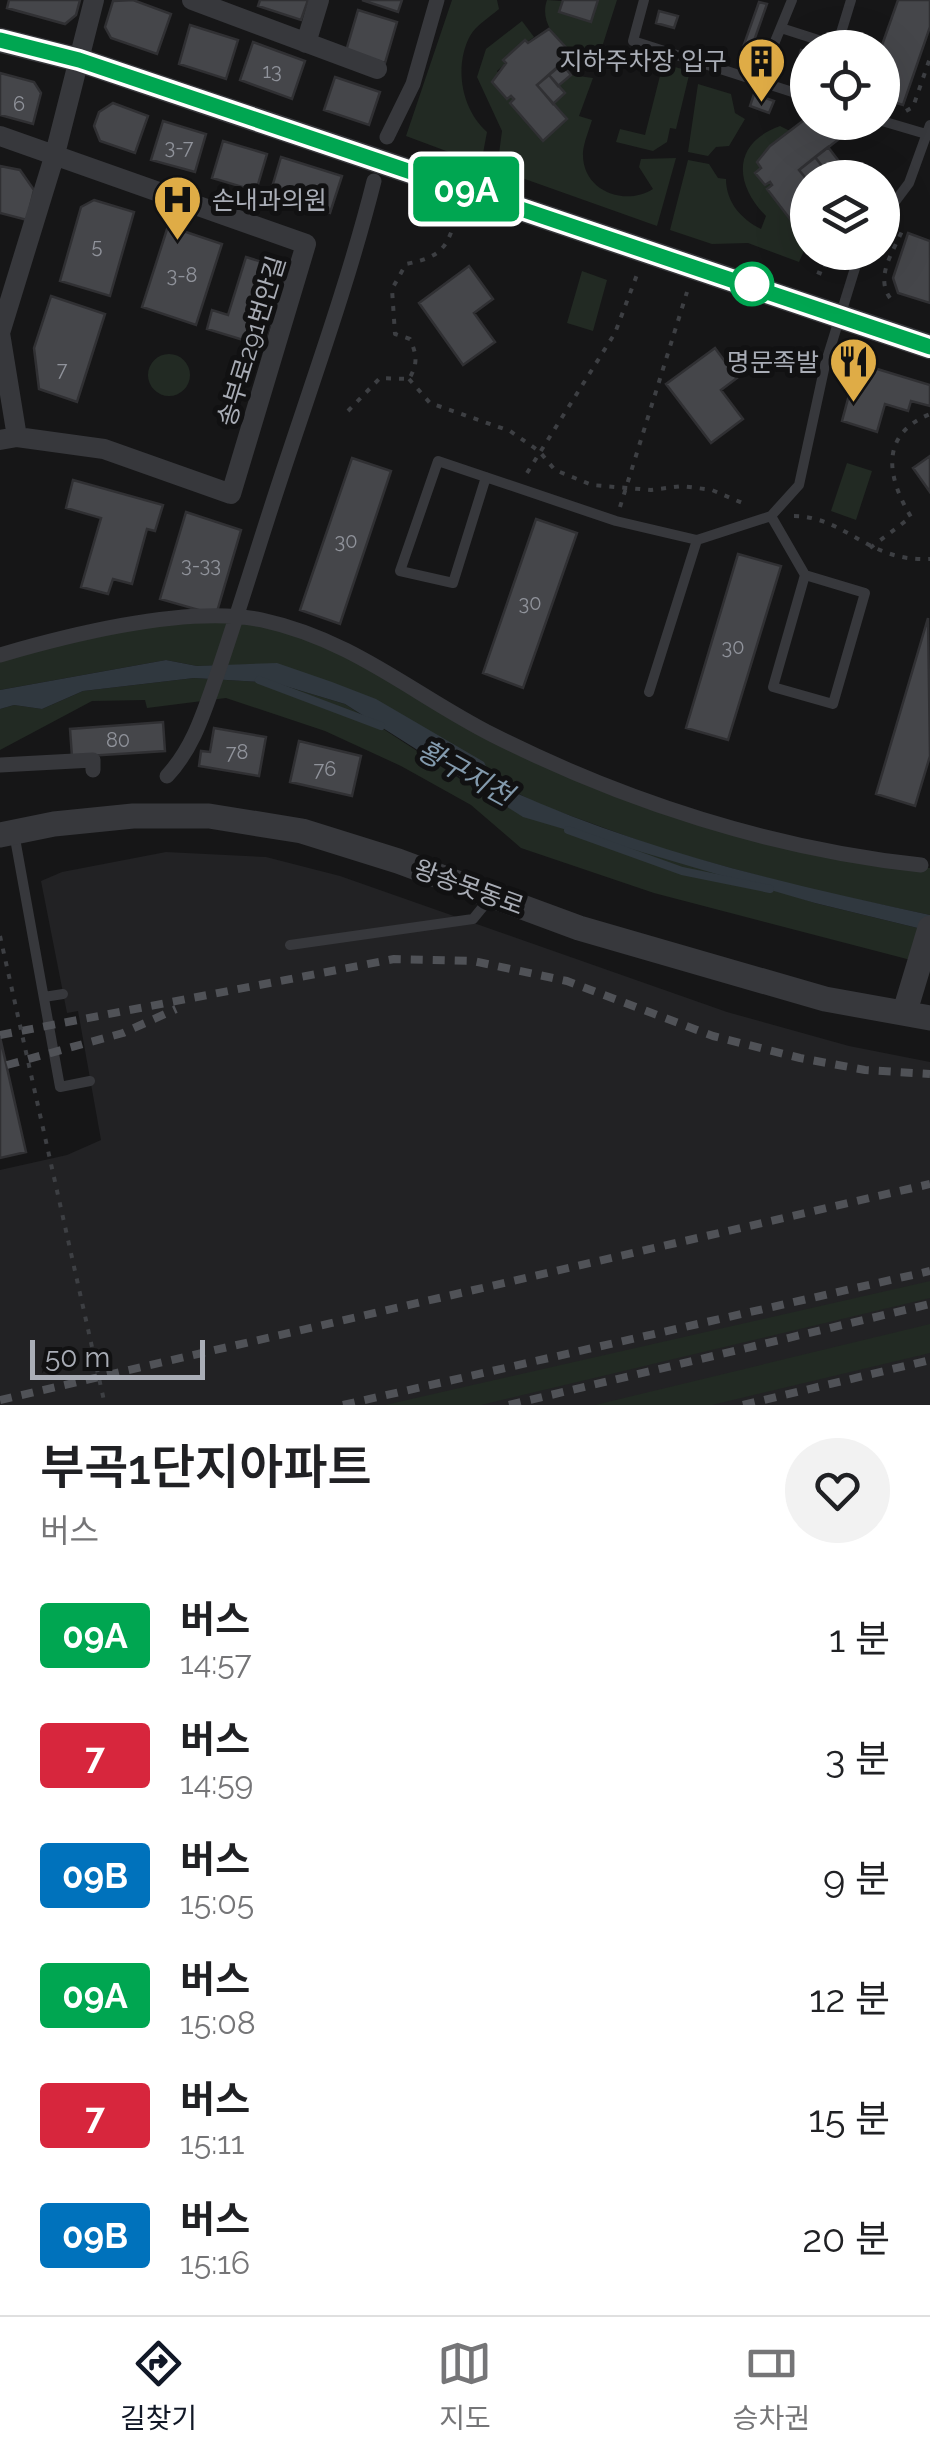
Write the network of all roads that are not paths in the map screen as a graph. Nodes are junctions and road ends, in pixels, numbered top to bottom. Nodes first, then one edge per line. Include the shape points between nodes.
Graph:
1 (94, 0) edge
2 (192, 0) edge
3 (319, 0) edge
4 (437, 0) edge
5 (644, 0) edge
6 (792, 0) edge
7 (851, 0) edge
8 (781, 28) junction
9 (0, 40) edge
10 (306, 43) junction
11 (79, 60) junction
12 (377, 69) dead end
13 (758, 83) junction
14 (790, 92) edge
15 (900, 124) edge
16 (928, 129) edge
17 (0, 136) edge
18 (387, 137) dead end
19 (54, 154) junction
20 (374, 181) dead end
21 (900, 195) edge
22 (854, 270) edge
23 (839, 315) junction
24 (930, 347) edge
25 (8, 438) edge
26 (486, 477) junction
27 (771, 516) junction
28 (697, 540) junction
29 (805, 576) junction
30 (237, 623) junction
31 (0, 655) edge
32 (648, 692) dead end
33 (0, 764) edge
34 (94, 770) dead end
35 (167, 776) dead end
36 (7, 833) edge
37 (921, 865) dead end
38 (492, 896) junction
39 (926, 939) edge
40 (290, 945) dead end
41 (63, 994) dead end
42 (44, 997) junction
43 (918, 1014) edge
44 (90, 1081) dead end

1 - 11 street, 송부로291번안길
2 - 10 street
3 - 10 street
4 - 18 street via 413,84
5 - 13 lane via 633,42
6 - 8 lane
7 - 8 lane via 837,46
8 - 13 lane
9 - 11 street
10 - 12 street
11 - 19 street, 송부로291번안길
11 - 23 street
13 - 14 lane
15 - 16 lane
16 - 21 lane
17 - 19 street, 송부로291번안길
19 - 25 street, 송부로291번안길 via 0,333
19 - 25 street, 송부로291번안길 via 306,244 231,494 104,449
20 - 30 street
22 - 23 lane
23 - 24 street
23 - 27 lane via 799,485
26 - 26 lane via 438,462 400,571 454,583
26 - 28 lane
27 - 28 lane
27 - 29 lane
28 - 32 lane
29 - 29 lane via 865,593 833,704 773,687
30 - 31 street via 128,625
30 - 35 street via 203,717 184,758
30 - 37 street via 279,626 384,667 491,734 617,791 786,842
33 - 34 street via 93,760
36 - 38 street, 왕송못동로 via 132,816 210,816 302,831
36 - 42 lane
38 - 40 lane via 473,919
38 - 43 street, 왕송못동로 via 825,999
39 - 43 street
41 - 42 lane
42 - 44 lane via 60,1088

